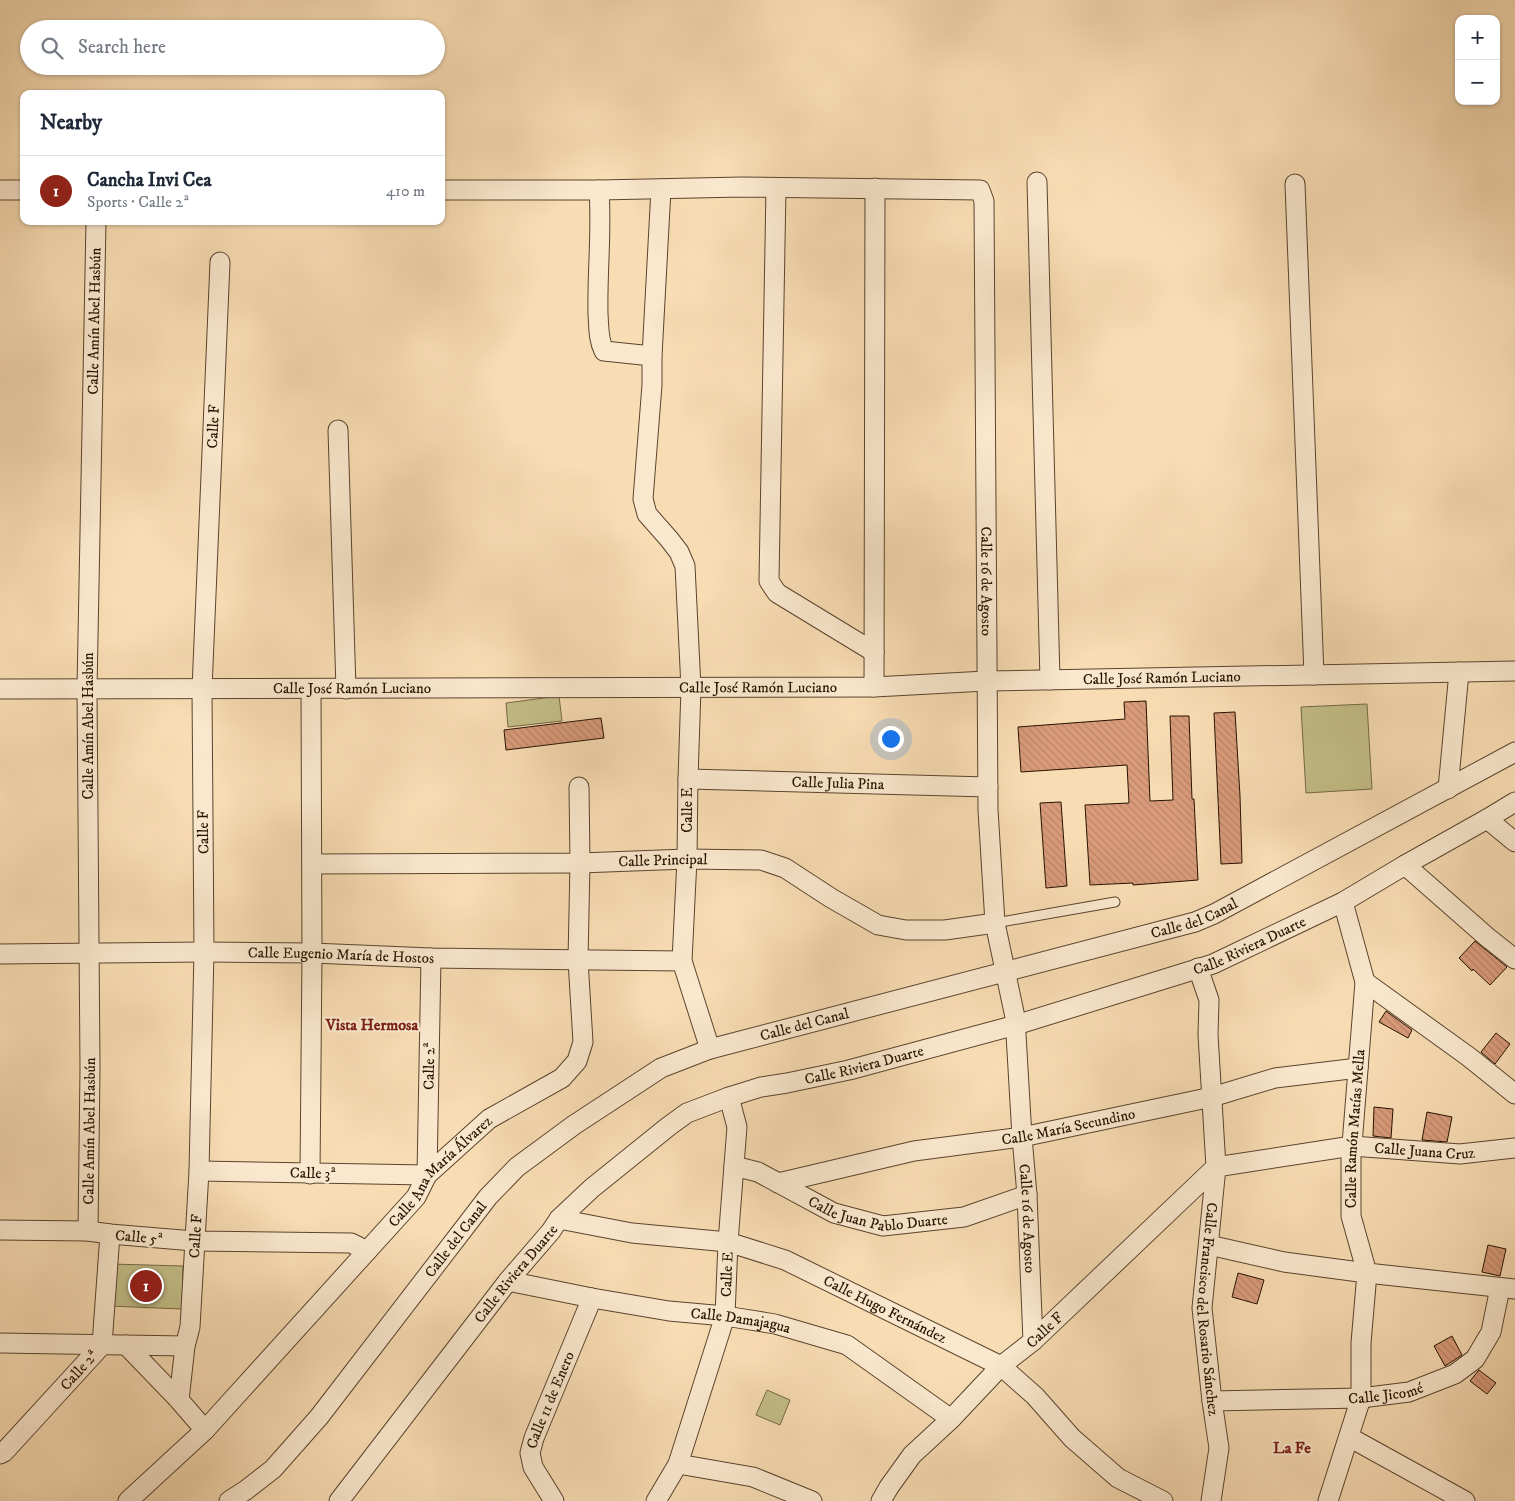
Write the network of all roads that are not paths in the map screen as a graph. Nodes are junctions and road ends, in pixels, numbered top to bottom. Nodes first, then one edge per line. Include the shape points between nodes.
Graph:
1 (1037, 182) dead end
2 (1295, 184) dead end
3 (776, 188) junction
4 (875, 188) junction
5 (661, 189) junction
6 (0, 190) edge
7 (20, 190) edge
8 (445, 190) edge
9 (599, 190) junction
10 (96, 225) edge
11 (220, 262) dead end
12 (652, 356) junction
13 (338, 430) dead end
14 (874, 652) junction
15 (1515, 670) edge
16 (1460, 672) junction
17 (1314, 675) junction
18 (1050, 680) junction
19 (986, 681) junction
20 (874, 687) junction
21 (691, 688) junction
22 (87, 689) junction
23 (202, 689) junction
24 (311, 689) junction
25 (346, 689) junction
26 (0, 690) edge
27 (1515, 752) edge
28 (688, 779) junction
29 (579, 787) dead end
30 (988, 787) junction
31 (1448, 789) junction
32 (1515, 802) edge
33 (1487, 820) junction
34 (1515, 842) edge
35 (687, 859) junction
36 (580, 863) junction
37 (312, 864) junction
38 (1405, 865) junction
39 (1115, 902) dead end
40 (1344, 902) junction
41 (995, 923) junction
42 (204, 952) junction
43 (312, 953) junction
44 (0, 954) edge
45 (89, 954) junction
46 (431, 958) junction
47 (1515, 959) edge
48 (578, 960) junction
49 (682, 961) junction
50 (1198, 968) junction
51 (1006, 974) junction
52 (1365, 982) junction
53 (1016, 1021) junction
54 (710, 1049) junction
55 (1358, 1068) junction
56 (1515, 1094) edge
57 (730, 1097) junction
58 (1212, 1097) junction
59 (1022, 1137) junction
60 (1352, 1146) junction
61 (1515, 1148) edge
62 (734, 1166) junction
63 (1216, 1167) junction
64 (199, 1171) junction
65 (310, 1174) junction
66 (426, 1175) junction
67 (778, 1183) junction
68 (1026, 1195) junction
69 (560, 1219) junction
70 (0, 1230) edge
71 (88, 1231) junction
72 (110, 1234) junction
73 (194, 1241) junction
74 (728, 1242) junction
75 (1208, 1245) junction
76 (367, 1251) junction
77 (1367, 1273) junction
78 (508, 1281) junction
79 (1507, 1288) edge
80 (592, 1298) junction
81 (725, 1316) junction
82 (1033, 1341) junction
83 (0, 1343) edge
84 (102, 1345) junction
85 (126, 1345) junction
86 (185, 1346) junction
87 (1001, 1366) junction
88 (1361, 1398) junction
89 (179, 1400) junction
90 (1212, 1401) junction
91 (951, 1419) junction
92 (205, 1430) junction
93 (1349, 1437) junction
94 (0, 1454) edge
95 (678, 1464) junction
96 (128, 1501) edge
97 (229, 1501) edge
98 (339, 1501) edge
99 (554, 1501) edge
100 (656, 1501) edge
101 (812, 1501) edge
102 (881, 1501) edge
103 (1163, 1501) edge
104 (1211, 1501) edge
105 (1328, 1501) edge
106 (1465, 1501) edge

1 - 18 street
2 - 17 street
3 - 4 street
3 - 5 street
3 - 14 street via 769,581 777,593
4 - 14 street
4 - 19 street, Calle 16 de Agosto via 980,190 984,200
5 - 9 street
5 - 12 street, Calle E
6 - 7 street
8 - 9 street
9 - 12 street via 597,290 600,342 604,351
10 - 22 street, Calle Amín Abel Hasbún
11 - 23 street, Calle F
12 - 21 street, Calle E via 643,499 647,514 679,552 685,566
13 - 25 street
14 - 20 street
15 - 16 street, Calle José Ramón Luciano
16 - 17 street, Calle José Ramón Luciano
16 - 31 street
17 - 18 street, Calle José Ramón Luciano
18 - 19 street, Calle José Ramón Luciano
19 - 20 street, Calle José Ramón Luciano
19 - 30 street, Calle 16 de Agosto
20 - 21 street, Calle José Ramón Luciano
21 - 25 street, Calle José Ramón Luciano
21 - 28 street, Calle E
22 - 23 street, Calle José Ramón Luciano
22 - 26 street, Calle José Ramón Luciano
22 - 45 street, Calle Amín Abel Hasbún
23 - 24 street, Calle José Ramón Luciano
23 - 42 street, Calle F
24 - 25 street, Calle José Ramón Luciano
24 - 37 street
27 - 31 street, Calle del Canal
28 - 30 street, Calle Julia Pina
28 - 35 street, Calle E
29 - 36 street, Calle Ana María Álvarez
30 - 41 street, Calle 16 de Agosto
31 - 51 street, Calle del Canal via 1195,922
32 - 33 street, Calle Riviera Duarte
33 - 34 street
33 - 38 street, Calle Riviera Duarte
35 - 36 street, Calle Principal
35 - 41 street, Calle Principal via 761,860 785,868 878,925 906,930 945,930
35 - 49 street, Calle E
36 - 37 street, Calle Principal
36 - 48 street, Calle Ana María Álvarez
37 - 43 street
38 - 40 street, Calle Riviera Duarte
38 - 47 street
39 - 41 lane
40 - 50 street, Calle Riviera Duarte via 1213,964
40 - 52 street, Calle Ramón Matías Mella
41 - 51 street, Calle 16 de Agosto
42 - 43 street, Calle Eugenio María de Hostos
42 - 45 street, Calle Eugenio María de Hostos
42 - 64 street, Calle F
43 - 46 street, Calle Eugenio María de Hostos
43 - 65 street
44 - 45 street, Calle Eugenio María de Hostos
45 - 71 street, Calle Amín Abel Hasbún
46 - 48 street, Calle Eugenio María de Hostos
46 - 66 street, Calle 2ª
48 - 49 street, Calle Eugenio María de Hostos
48 - 66 street, Calle Ana María Álvarez via 583,1042 577,1061 562,1078 489,1119
49 - 54 street, Calle E
50 - 53 street, Calle Riviera Duarte
50 - 58 street, Calle Francisco del Rosario Sánchez via 1209,1000
51 - 53 street, Calle 16 de Agosto
51 - 54 street, Calle del Canal
52 - 55 street, Calle Ramón Matías Mella
52 - 56 street
53 - 57 street, Calle Riviera Duarte via 849,1070
53 - 59 street, Calle 16 de Agosto
54 - 97 street, Calle del Canal via 661,1068 517,1167 488,1197 320,1417 273,1469
55 - 58 street, Calle María Secundino via 1275,1078
55 - 60 street, Calle Ramón Matías Mella
57 - 62 street, Calle E via 737,1127
57 - 69 street, Calle Riviera Duarte via 687,1113 592,1188
58 - 59 street, Calle María Secundino
58 - 63 street, Calle Francisco del Rosario Sánchez
59 - 67 street, Calle María Secundino via 914,1151
59 - 68 street, Calle 16 de Agosto
60 - 61 street, Calle Juana Cruz via 1460,1154
60 - 63 street, Calle Juana Cruz
60 - 77 street, Calle Ramón Matías Mella via 1352,1216
62 - 67 street, Calle Juan Pablo Duarte via 758,1172
62 - 74 street, Calle E
63 - 75 street, Calle Francisco del Rosario Sánchez
63 - 82 street, Calle F
64 - 65 street, Calle 3ª
64 - 73 street, Calle F
65 - 66 street, Calle 3ª
66 - 76 street, Calle Ana María Álvarez via 416,1197
67 - 68 street, Calle Juan Pablo Duarte via 834,1213 883,1226 964,1217
68 - 82 street, Calle 16 de Agosto
69 - 74 street, Calle Hugo Fernández via 632,1233
69 - 78 street, Calle Riviera Duarte
70 - 71 street, Calle 5ª
71 - 72 street, Calle 5ª
72 - 73 street, Calle 5ª
72 - 84 street, Calle 2ª
73 - 76 street, Calle 5ª via 351,1243
73 - 86 street, Calle F via 190,1327
74 - 81 street, Calle E
74 - 87 street, Calle Hugo Fernández via 785,1260
75 - 77 street via 1284,1262
75 - 90 street, Calle Francisco del Rosario Sánchez via 1202,1308
76 - 92 street, Calle Ana María Álvarez
77 - 79 street
77 - 88 street, Calle Ramón Matías Mella via 1361,1343
78 - 80 street, Calle Damajagua
78 - 98 street, Calle Riviera Duarte
79 - 88 street, Calle Jicomé via 1491,1332 1475,1359 1455,1374 1409,1392
80 - 81 street, Calle Damajagua via 669,1311
80 - 99 street, Calle 11 de Enero via 530,1454 533,1467
81 - 91 street, Calle Damajagua via 775,1324 846,1345
81 - 95 street, Calle E
82 - 87 street, Calle F
83 - 84 street
84 - 85 street
84 - 94 street, Calle 2ª
85 - 86 street
85 - 89 street
86 - 89 street, Calle F
87 - 91 street, Calle F
87 - 103 street, Calle Hugo Fernández via 1035,1396 1072,1438 1118,1478
88 - 90 street, Calle Jicomé
88 - 93 street, Calle Ramón Matías Mella
89 - 92 street
90 - 104 street, Calle Francisco del Rosario Sánchez via 1218,1448
91 - 102 street, Calle F via 912,1455
92 - 96 street, Calle Ana María Álvarez
93 - 105 street, Calle Ramón Matías Mella
93 - 106 street
95 - 100 street, Calle E
95 - 101 street via 753,1478

